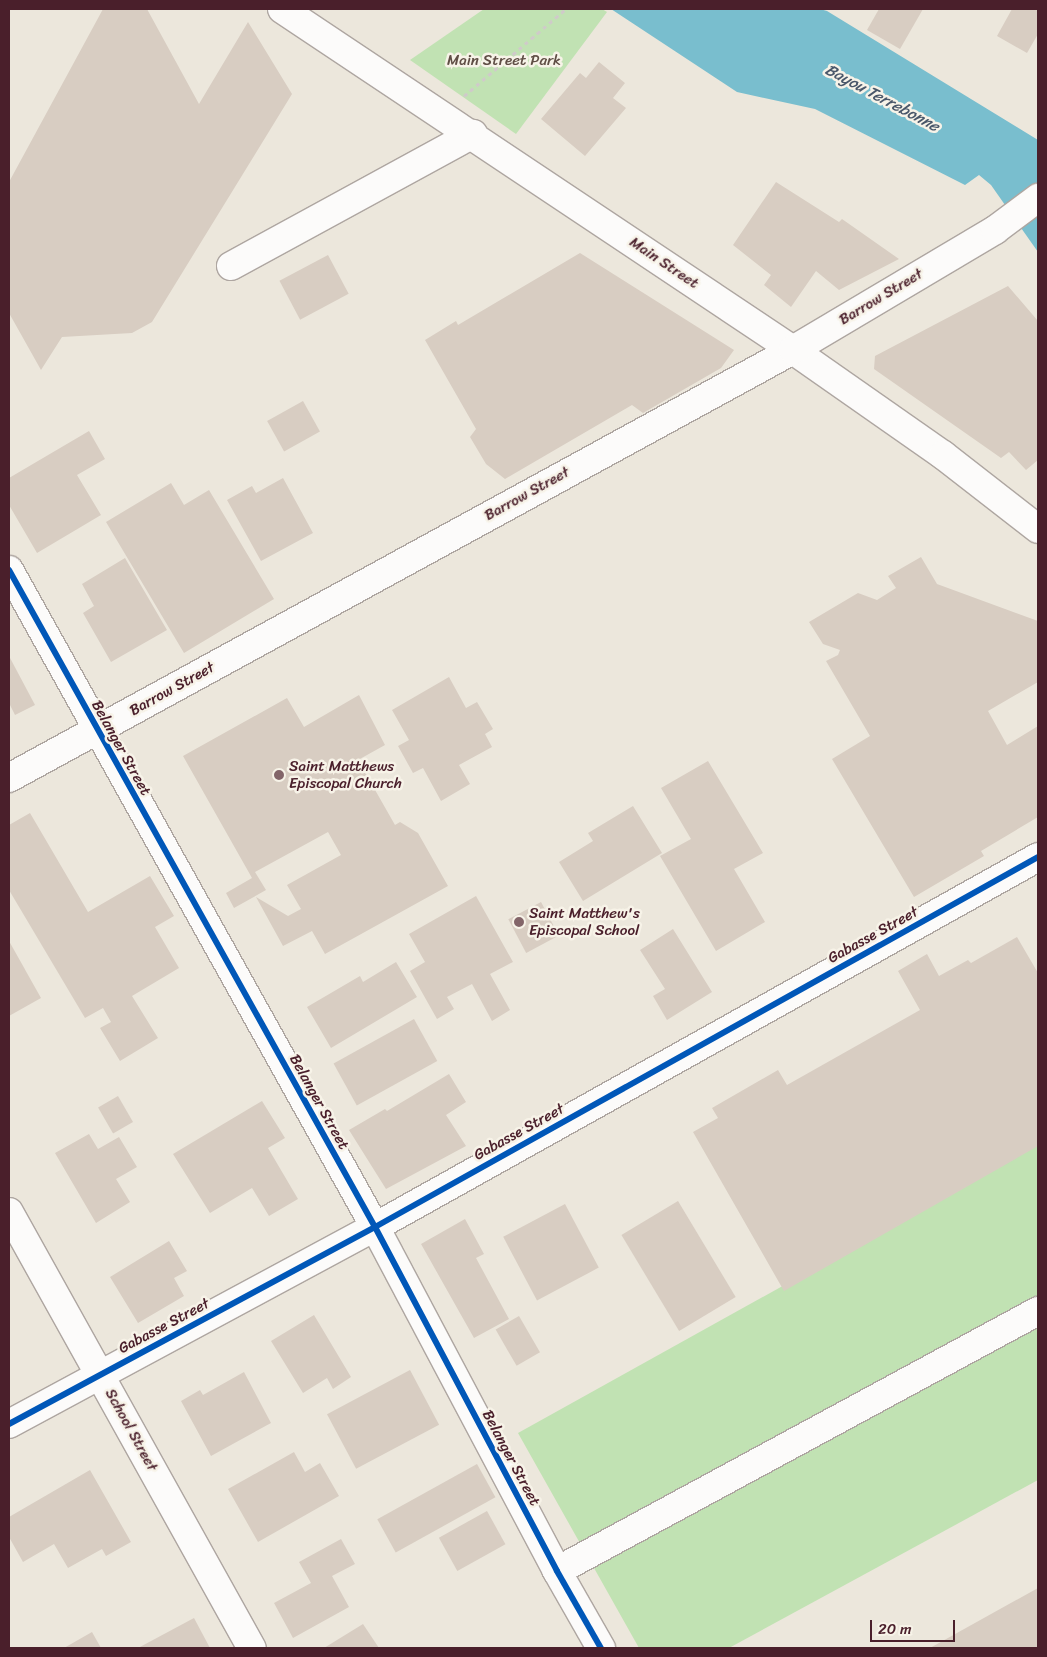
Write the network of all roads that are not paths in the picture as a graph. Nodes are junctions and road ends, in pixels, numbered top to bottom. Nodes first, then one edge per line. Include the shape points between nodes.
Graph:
1 (282, 9) edge
2 (473, 134) junction
3 (1038, 198) edge
4 (231, 266) dead end
5 (793, 350) junction
6 (1038, 529) edge
7 (9, 570) edge
8 (96, 730) junction
9 (9, 778) edge
10 (1038, 857) edge
11 (9, 1212) edge
12 (375, 1227) junction
13 (1038, 1311) edge
14 (101, 1374) junction
15 (9, 1424) edge
16 (557, 1571) junction
17 (252, 1648) edge
18 (601, 1648) edge

1 - 2 street, Main Street
2 - 4 street
2 - 5 street, Main Street
3 - 5 street, Barrow Street via 995,230
5 - 6 street, Main Street via 943,455
5 - 8 street, Barrow Street
7 - 8 street, Belanger Street
8 - 9 street, Barrow Street
8 - 12 street, Belanger Street
10 - 12 street, Gabasse Street
11 - 14 street, School Street
12 - 14 street, Gabasse Street
12 - 16 street, Belanger Street
13 - 16 street
14 - 15 street, Gabasse Street
14 - 17 street, School Street
16 - 18 street, Belanger Street

